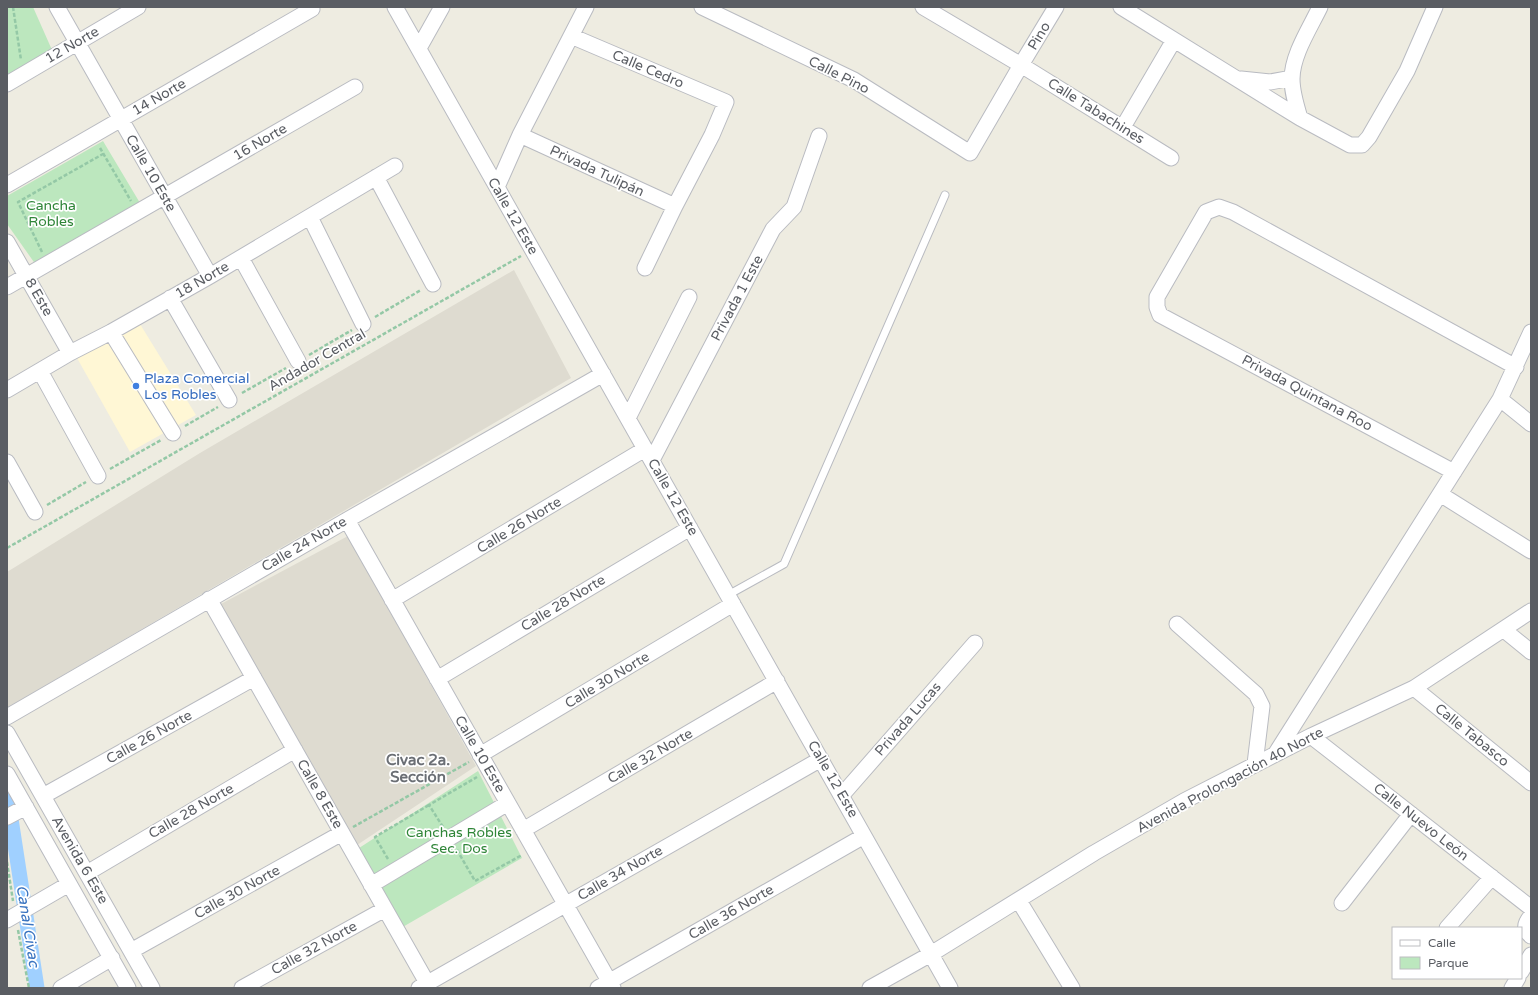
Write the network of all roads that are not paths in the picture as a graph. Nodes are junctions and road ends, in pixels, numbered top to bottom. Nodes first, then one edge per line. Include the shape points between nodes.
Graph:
1 (57, 7) edge
2 (138, 7) edge
3 (395, 7) edge
4 (442, 7) edge
5 (586, 7) edge
6 (702, 7) edge
7 (923, 7) edge
8 (1056, 7) edge
9 (1121, 7) edge
10 (1320, 7) edge
11 (1435, 7) edge
12 (312, 9) dead end
13 (571, 36) junction
14 (1174, 40) junction
15 (77, 42) junction
16 (419, 48) junction
17 (1021, 65) junction
18 (1236, 78) junction
19 (1292, 78) junction
20 (7, 84) edge
21 (355, 87) dead end
22 (1300, 118) junction
23 (121, 119) junction
24 (1123, 127) junction
25 (520, 135) junction
26 (819, 136) dead end
27 (1171, 158) dead end
28 (395, 166) dead end
29 (376, 177) junction
30 (7, 185) edge
31 (497, 187) junction
32 (945, 195) dead end
33 (164, 196) junction
34 (675, 206) junction
35 (310, 216) junction
36 (7, 242) edge
37 (241, 258) junction
38 (645, 268) dead end
39 (26, 276) junction
40 (210, 276) junction
41 (432, 284) dead end
42 (7, 287) edge
43 (689, 297) dead end
44 (170, 298) junction
45 (363, 324) dead end
46 (111, 332) junction
47 (1531, 332) edge
48 (70, 353) junction
49 (298, 362) dead end
50 (1516, 367) junction
51 (40, 371) junction
52 (603, 374) junction
53 (7, 390) edge
54 (1500, 399) junction
55 (229, 400) dead end
56 (628, 418) junction
57 (1531, 424) edge
58 (172, 433) dead end
59 (649, 455) junction
60 (7, 462) edge
61 (1454, 472) junction
62 (98, 476) dead end
63 (1440, 494) junction
64 (35, 512) dead end
65 (347, 520) junction
66 (690, 528) junction
67 (1531, 551) edge
68 (209, 599) junction
69 (392, 600) junction
70 (731, 600) junction
71 (1531, 611) edge
72 (1177, 624) dead end
73 (1504, 630) junction
74 (975, 643) dead end
75 (1531, 652) edge
76 (254, 678) junction
77 (437, 679) junction
78 (777, 681) junction
79 (1414, 688) junction
80 (7, 717) edge
81 (7, 733) edge
82 (1311, 736) junction
83 (295, 750) junction
84 (1275, 754) junction
85 (480, 755) junction
86 (821, 759) junction
87 (1255, 764) junction
88 (7, 774) edge
89 (1531, 783) edge
90 (842, 795) junction
91 (43, 796) junction
92 (508, 803) junction
93 (26, 807) junction
94 (1411, 814) junction
95 (7, 817) edge
96 (523, 830) junction
97 (342, 833) junction
98 (864, 836) junction
99 (87, 872) junction
100 (1492, 877) junction
101 (69, 884) junction
102 (372, 885) junction
103 (104, 901) junction
104 (1018, 901) junction
105 (1342, 903) dead end
106 (565, 904) junction
107 (1531, 908) edge
108 (385, 909) junction
109 (87, 914) junction
110 (1531, 916) edge
111 (7, 920) edge
112 (1448, 927) edge
113 (1529, 934) edge
114 (131, 951) junction
115 (931, 954) junction
116 (1531, 955) edge
117 (112, 958) junction
118 (1522, 970) edge
119 (1517, 979) edge
120 (425, 986) edge
121 (606, 986) edge
122 (61, 988) edge
123 (128, 988) edge
124 (152, 988) edge
125 (242, 988) edge
126 (870, 988) edge
127 (950, 988) edge
128 (1072, 988) edge
129 (1512, 988) edge

1 - 15 street, Calle 10 Este
2 - 15 street, 12 Norte
3 - 16 street, Calle 12 Este
4 - 16 street
5 - 13 street
6 - 17 street, Calle Pino via 854,80 970,153
7 - 17 street, Calle Tabachines
8 - 17 street, Pino
9 - 14 street
10 - 19 street via 1300,48
11 - 22 street via 1406,70 1362,145 1350,145
12 - 23 street, 14 Norte
13 - 25 street
13 - 34 street, Calle Cedro via 726,102 712,136
14 - 18 street
14 - 24 street
15 - 20 street, 12 Norte
15 - 23 street, Calle 10 Este
16 - 31 street, Calle 12 Este
17 - 24 street, Calle Tabachines
18 - 19 street via 1270,82
18 - 22 street
19 - 22 street
21 - 33 street, 16 Norte
23 - 30 street, 14 Norte
23 - 33 street, Calle 10 Este
24 - 27 street, Calle Tabachines
25 - 31 street
25 - 34 street, Privada Tulipán
26 - 59 street, Privada 1 Este via 794,206 773,229
28 - 29 street, 18 Norte
29 - 35 street, 18 Norte
29 - 41 street
31 - 52 street, Calle 12 Este
32 - 70 lane via 784,564
33 - 39 street, 16 Norte
33 - 40 street, Calle 10 Este
34 - 38 street
35 - 37 street, 18 Norte
35 - 45 street
36 - 39 street, 8 Este
37 - 40 street, 18 Norte
37 - 49 street
39 - 42 street
39 - 48 street, 8 Este
40 - 44 street, 18 Norte
43 - 56 street
44 - 46 street, 18 Norte
44 - 55 street
46 - 48 street, 18 Norte
46 - 58 street
47 - 50 street
48 - 51 street, 18 Norte
50 - 54 street
50 - 61 street, Privada Quintana Roo via 1233,212 1219,207 1206,212 1157,297 1160,314
51 - 53 street, 18 Norte
51 - 62 street
52 - 56 street, Calle 12 Este
52 - 65 street, Calle 24 Norte
54 - 57 street
54 - 61 street
56 - 59 street, Calle 12 Este
59 - 66 street, Calle 12 Este
59 - 69 street, Calle 26 Norte
60 - 64 street
61 - 63 street
63 - 67 street
63 - 84 street
65 - 68 street, Calle 24 Norte
65 - 69 street, Calle 10 Este
66 - 70 street, Calle 12 Este
66 - 77 street, Calle 28 Norte
68 - 76 street, Calle 8 Este
68 - 80 street, Calle 24 Norte
69 - 77 street, Calle 10 Este
70 - 78 street, Calle 12 Este
70 - 85 street, Calle 30 Norte
71 - 73 street, Avenida Prolongación 40 Norte
72 - 87 street via 1256,694 1262,706
73 - 75 street
73 - 79 street, Avenida Prolongación 40 Norte
74 - 90 street, Privada Lucas
76 - 83 street, Calle 8 Este
76 - 91 street, Calle 26 Norte
77 - 85 street, Calle 10 Este
78 - 86 street, Calle 12 Este
78 - 96 street, Calle 32 Norte
79 - 82 street, Avenida Prolongación 40 Norte
79 - 89 street, Calle Tabasco
81 - 91 street, Avenida 6 Este
82 - 84 street, Avenida Prolongación 40 Norte
82 - 94 street, Calle Nuevo León
83 - 97 street, Calle 8 Este
83 - 99 street, Calle 28 Norte
84 - 87 street, Avenida Prolongación 40 Norte
85 - 92 street, Calle 10 Este
86 - 90 street, Calle 12 Este
86 - 106 street, Calle 34 Norte
87 - 104 street, Avenida Prolongación 40 Norte via 1184,801
88 - 93 street, Avenida 6 Este
90 - 98 street, Calle 12 Este
91 - 99 street, Avenida 6 Este
92 - 96 street, Calle 10 Este
92 - 102 street
93 - 95 street
93 - 101 street, Avenida 6 Este
94 - 100 street, Calle Nuevo León
94 - 105 street
96 - 106 street, Calle 10 Este
97 - 102 street, Calle 8 Este
97 - 114 street, Calle 30 Norte
98 - 115 street, Calle 12 Este
98 - 121 street, Calle 36 Norte
99 - 103 street, Avenida 6 Este
100 - 107 street, Calle Nuevo León
100 - 112 street
101 - 109 street, Avenida 6 Este
101 - 111 street
102 - 108 street, Calle 8 Este
103 - 109 street
103 - 114 street, Avenida 6 Este
104 - 115 street, Avenida Prolongación 40 Norte
104 - 128 street
106 - 120 street, Calle 34 Norte
106 - 121 street, Calle 10 Este
108 - 120 street, Calle 8 Este
108 - 125 street, Calle 32 Norte
109 - 117 street, Avenida 6 Este
110 - 113 street via 1525,927
114 - 124 street, Avenida 6 Este
115 - 126 street, Avenida Prolongación 40 Norte
115 - 127 street, Calle 12 Este
116 - 118 street
117 - 122 street
117 - 123 street, Avenida 6 Este
119 - 129 street

